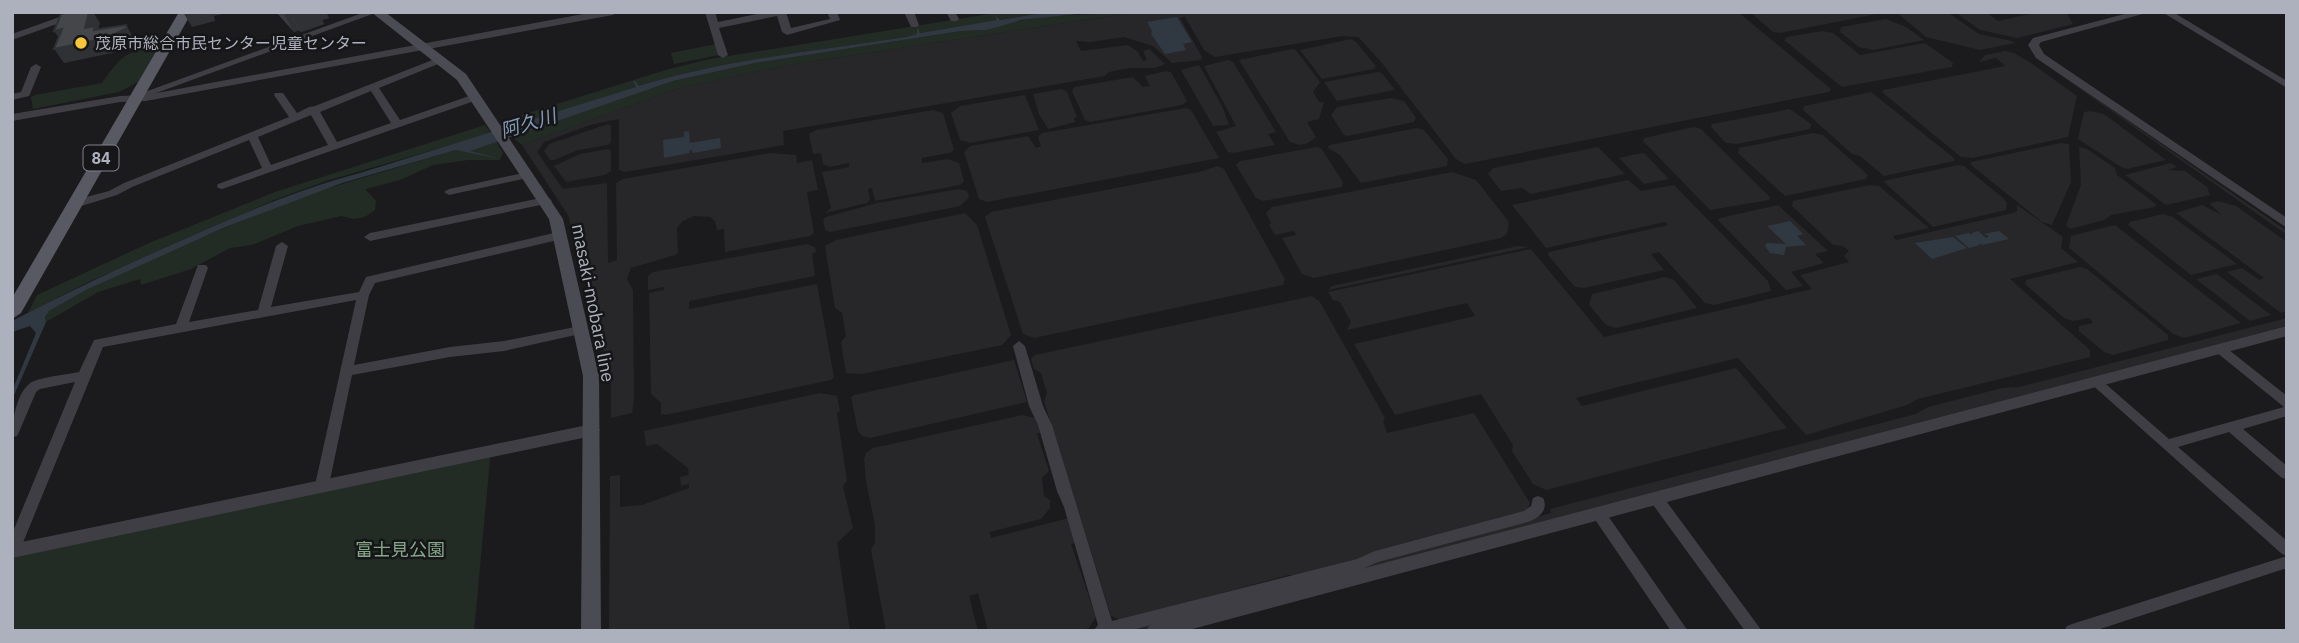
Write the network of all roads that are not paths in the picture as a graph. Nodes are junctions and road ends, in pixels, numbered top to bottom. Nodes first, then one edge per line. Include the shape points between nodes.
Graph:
1 (186, 12) edge
2 (376, 12) edge
3 (613, 12) edge
4 (710, 12) edge
5 (832, 12) edge
6 (909, 12) edge
7 (2146, 12) edge
8 (2166, 12) edge
9 (65, 19) edge
10 (914, 25) dead end
11 (715, 26) junction
12 (12, 37) edge
13 (424, 46) junction
14 (723, 55) dead end
15 (440, 60) junction
16 (36, 66) dead end
17 (2287, 85) edge
18 (373, 86) junction
19 (279, 95) dead end
20 (12, 97) edge
21 (136, 97) junction
22 (476, 97) junction
23 (313, 109) junction
24 (294, 117) junction
25 (12, 118) edge
26 (397, 124) junction
27 (252, 135) junction
28 (334, 147) junction
29 (268, 170) junction
30 (528, 175) junction
31 (222, 186) dead end
32 (449, 192) dead end
33 (546, 201) junction
34 (75, 204) junction
35 (2287, 224) edge
36 (558, 236) junction
37 (370, 237) dead end
38 (282, 246) dead end
39 (202, 268) dead end
40 (363, 295) junction
41 (15, 308) edge
42 (263, 313) junction
43 (181, 328) junction
44 (580, 330) junction
45 (2287, 331) edge
46 (1019, 346) dead end
47 (2220, 349) junction
48 (346, 371) junction
49 (84, 376) junction
50 (2095, 382) junction
51 (2287, 403) edge
52 (2287, 411) edge
53 (2232, 427) junction
54 (592, 430) junction
55 (12, 432) edge
56 (2167, 445) junction
57 (2287, 474) edge
58 (322, 485) junction
59 (1656, 498) junction
60 (1538, 502) dead end
61 (1599, 514) junction
62 (13, 550) edge
63 (2287, 550) edge
64 (2287, 562) edge
65 (1104, 630) edge
66 (591, 631) edge
67 (1155, 631) edge
68 (1679, 631) edge
69 (1754, 631) edge
70 (2072, 631) edge

1 - 21 main road, 84
2 - 13 main road, masaki-mobara line
2 - 21 street
3 - 13 street
4 - 11 street
5 - 11 street via 835,20 787,32 781,12
6 - 10 street
7 - 35 street via 2037,40 2033,45 2040,56
8 - 17 street
9 - 12 street
11 - 14 street
13 - 15 main road, masaki-mobara line
13 - 21 street
15 - 18 street
15 - 22 main road, masaki-mobara line
16 - 20 street via 25,94
18 - 23 street
18 - 26 street
19 - 24 street
21 - 25 street
21 - 34 main road, 84
22 - 26 street
22 - 30 main road, masaki-mobara line
23 - 24 street
23 - 28 street
24 - 27 street
26 - 28 street
27 - 29 street
27 - 34 street via 113,193
28 - 29 street
29 - 31 street
30 - 32 street
30 - 33 main road, masaki-mobara line
33 - 36 main road, masaki-mobara line via 556,219
33 - 37 street
34 - 41 main road, 84
36 - 40 street via 370,280
36 - 44 main road, masaki-mobara line
38 - 42 street
39 - 43 street
40 - 42 street
40 - 48 street
42 - 43 street
43 - 49 street via 98,343
44 - 48 street
44 - 54 main road, masaki-mobara line via 591,376
45 - 47 street
46 - 65 street via 1071,507
47 - 50 street
47 - 51 street
48 - 58 street
49 - 55 street via 31,389
49 - 62 street
50 - 56 street
50 - 59 street
52 - 53 street
53 - 56 street
53 - 57 street
54 - 58 street
54 - 66 main road, masaki-mobara line
56 - 63 street
58 - 62 street
59 - 61 street
59 - 69 street
60 - 65 street via 1528,516
61 - 67 street
61 - 68 street
64 - 70 street

